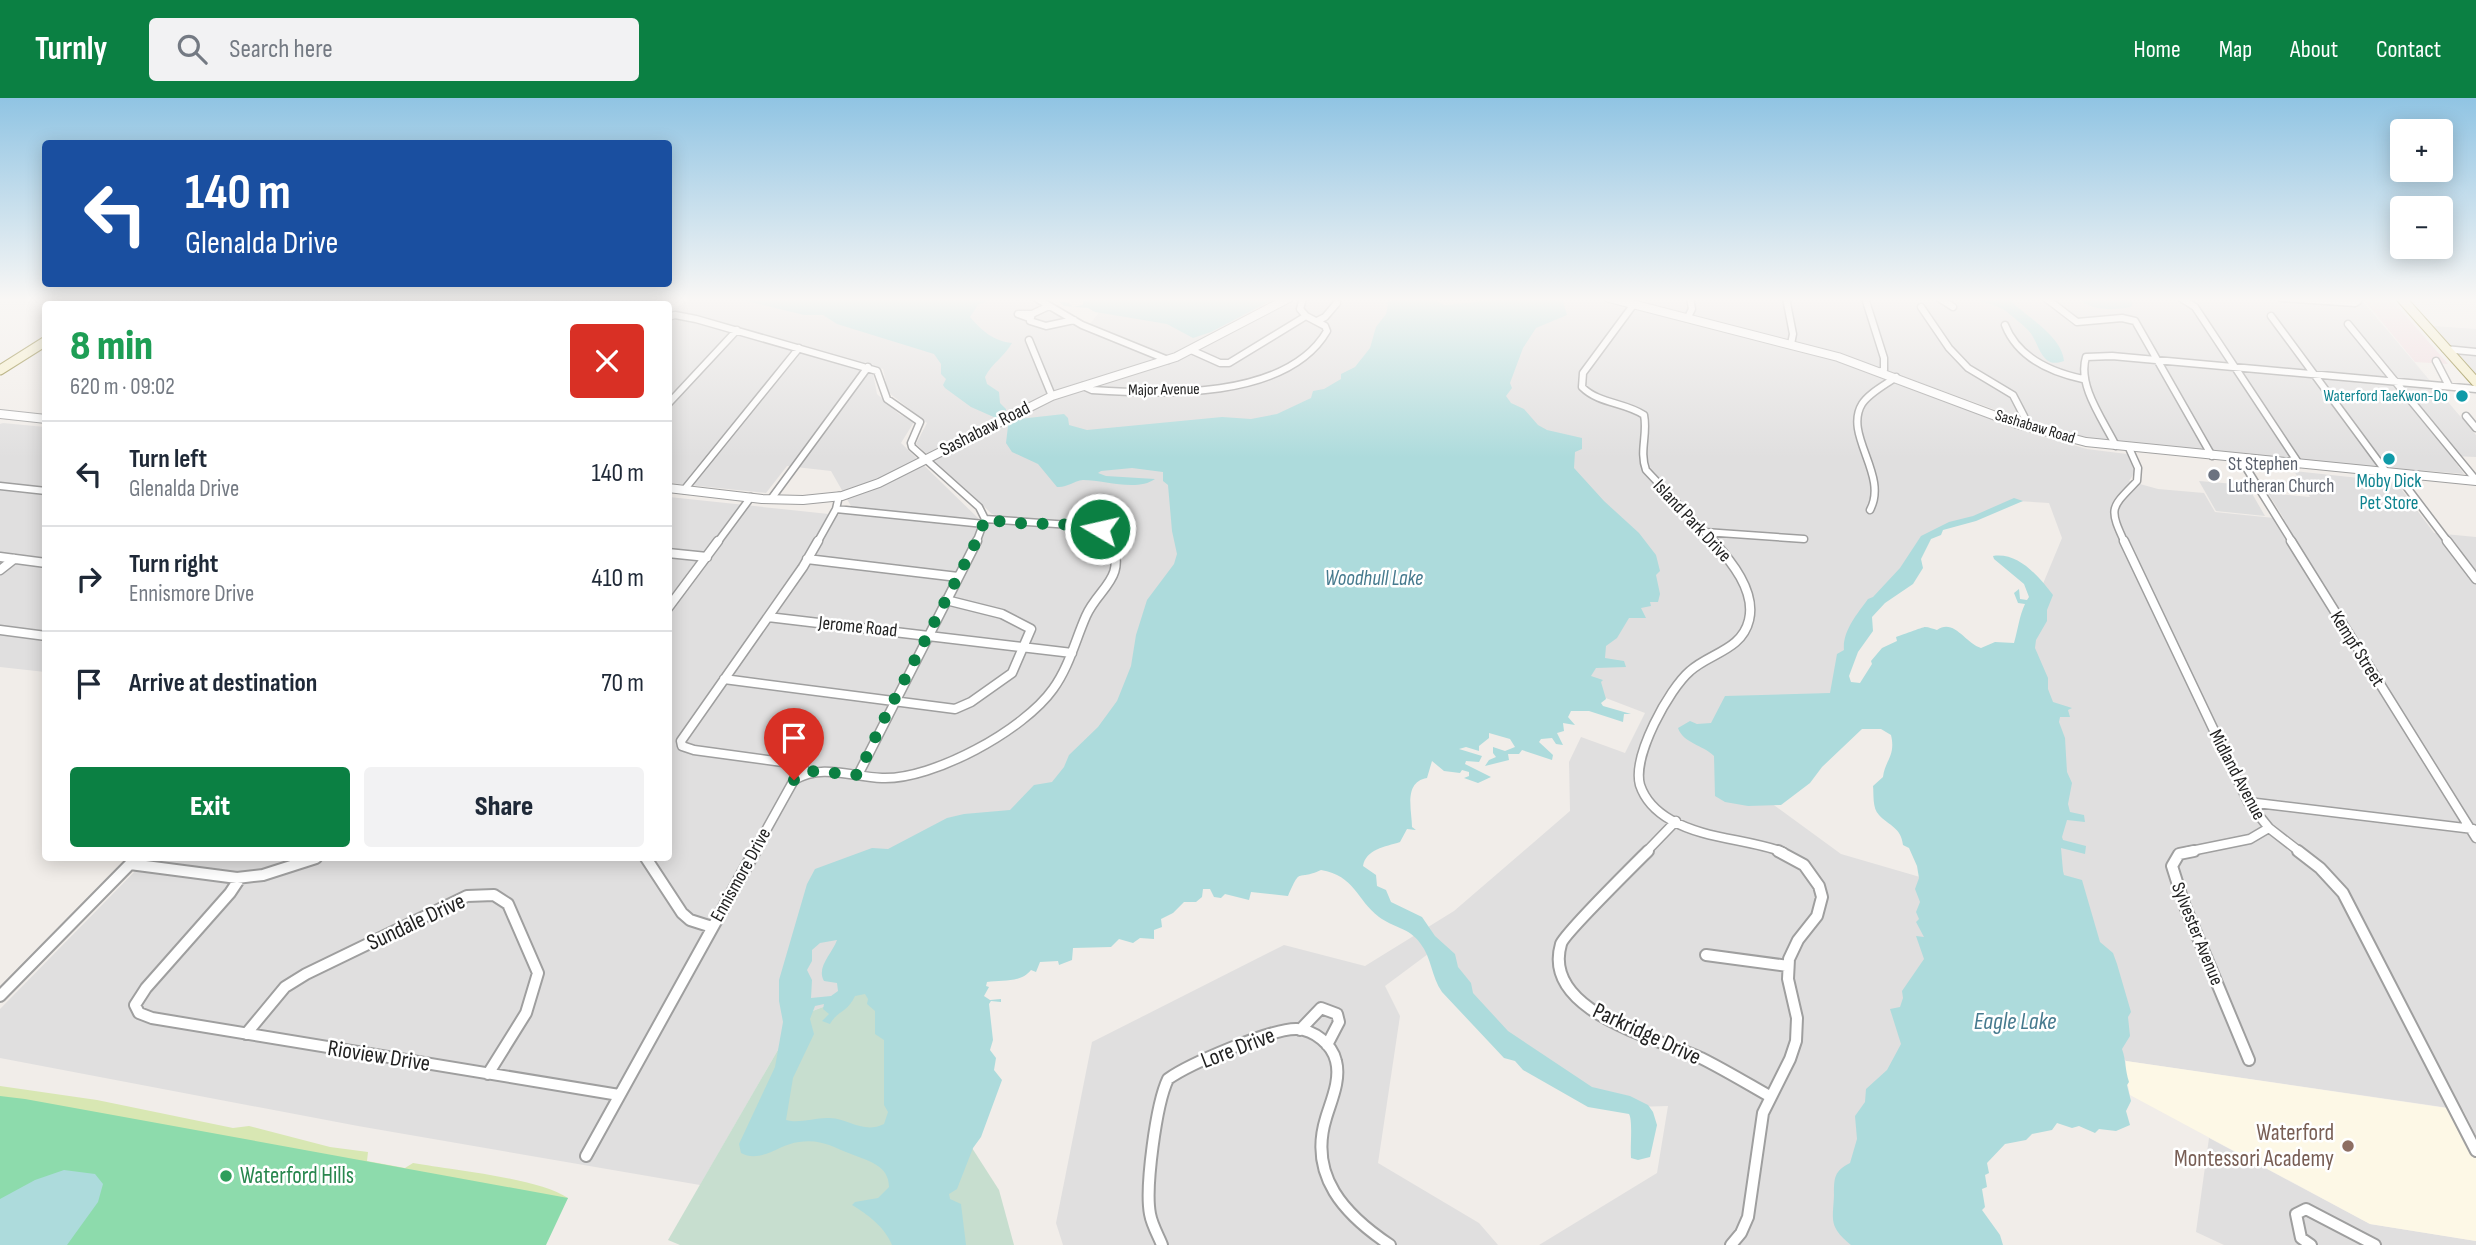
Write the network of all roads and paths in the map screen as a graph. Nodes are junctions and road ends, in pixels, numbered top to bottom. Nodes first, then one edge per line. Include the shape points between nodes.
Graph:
1 (29, 352) edge
2 (717, 352) edge
3 (796, 352) edge
4 (812, 352) edge
5 (1033, 352) edge
6 (1148, 352) edge
7 (1187, 352) edge
8 (1194, 352) edge
9 (1248, 352) edge
10 (1307, 352) edge
11 (1599, 352) edge
12 (1816, 352) edge
13 (1882, 352) edge
14 (1954, 352) edge
15 (2025, 352) edge
16 (2153, 352) edge
17 (2225, 352) edge
18 (2297, 352) edge
19 (2370, 352) edge
20 (2447, 352) edge
21 (1168, 360) junction
22 (2158, 361) junction
23 (2436, 361) dead end
24 (867, 367) junction
25 (2236, 368) junction
26 (0, 370) edge
27 (1881, 371) junction
28 (2314, 374) junction
29 (1896, 377) junction
30 (2083, 379) junction
31 (2394, 381) junction
32 (2476, 382) edge
33 (1083, 386) junction
34 (2449, 386) junction
35 (2476, 389) edge
36 (1052, 396) junction
37 (672, 400) edge
38 (0, 414) edge
39 (2466, 416) dead end
40 (42, 419) edge
41 (2024, 426) junction
42 (2476, 428) edge
43 (2116, 446) junction
44 (2129, 448) junction
45 (2212, 456) junction
46 (2239, 458) junction
47 (927, 459) junction
48 (2299, 464) junction
49 (2392, 473) junction
50 (2476, 481) edge
51 (0, 486) edge
52 (672, 488) edge
53 (684, 490) junction
54 (42, 491) edge
55 (839, 496) junction
56 (751, 497) junction
57 (771, 499) junction
58 (836, 509) junction
59 (1870, 510) dead end
60 (985, 522) junction
61 (1705, 531) junction
62 (1804, 539) dead end
63 (672, 553) edge
64 (0, 557) edge
65 (707, 557) junction
66 (15, 559) junction
67 (807, 559) junction
68 (42, 562) edge
69 (0, 570) edge
70 (958, 577) junction
71 (2476, 579) edge
72 (946, 600) junction
73 (672, 603) edge
74 (768, 617) junction
75 (0, 630) edge
76 (42, 635) edge
77 (928, 635) junction
78 (1023, 648) junction
79 (1072, 653) junction
80 (724, 679) junction
81 (893, 701) junction
82 (805, 772) junction
83 (858, 775) junction
84 (2248, 803) junction
85 (1676, 821) junction
86 (2267, 829) junction
87 (2473, 829) edge
88 (2476, 838) edge
89 (133, 861) edge
90 (306, 861) edge
91 (648, 861) edge
92 (240, 878) junction
93 (712, 927) junction
94 (1706, 955) dead end
95 (1788, 966) junction
96 (0, 996) edge
97 (1300, 1030) junction
98 (246, 1034) junction
99 (1327, 1045) junction
100 (2249, 1059) dead end
101 (488, 1074) junction
102 (619, 1095) junction
103 (1771, 1097) junction
104 (2476, 1151) edge
105 (586, 1156) dead end
106 (1162, 1245) edge
107 (1390, 1245) edge
108 (1731, 1245) edge
109 (2311, 1245) edge
110 (2375, 1245) edge

1 - 26 main road
2 - 37 street
3 - 53 street
4 - 24 street
5 - 36 street
6 - 21 street
7 - 21 street, Sashabaw Road
8 - 9 street via 1229,363
10 - 33 street, Major Avenue via 1253,382 1222,388 1167,392
11 - 61 street, Island Park Drive via 1583,373 1582,387 1597,398 1633,407 1644,415 1647,430 1640,453 1646,470
12 - 27 street, Sashabaw Road
13 - 27 street
14 - 41 street via 1963,363 2013,395 2025,416
15 - 30 street via 2047,367
16 - 22 street
17 - 25 street
18 - 28 street
19 - 31 street
20 - 32 main road
21 - 33 street, Sashabaw Road
22 - 25 street
22 - 30 street via 2091,356 2083,362
22 - 45 street
23 - 34 street
24 - 47 street via 877,371 887,399 920,422 911,443
24 - 57 street
25 - 28 street
25 - 48 street
27 - 29 street, Sashabaw Road
28 - 31 street
28 - 49 street
29 - 41 street, Sashabaw Road
29 - 59 street via 1858,411 1876,490 1875,506
30 - 43 street
31 - 34 street
31 - 50 street
33 - 36 street, Sashabaw Road
34 - 35 street
36 - 47 street, Sashabaw Road
38 - 40 street
39 - 42 street
41 - 43 street, Sashabaw Road
43 - 44 street, Sashabaw Road
44 - 45 street, Sashabaw Road
44 - 84 street, Midland Avenue via 2138,468 2137,481 2112,505 2113,518
45 - 46 street, Sashabaw Road
46 - 48 street, Sashabaw Road
46 - 87 street, Kempf Street
47 - 55 street, Sashabaw Road via 879,483
47 - 60 street via 979,507
48 - 49 street, Sashabaw Road
49 - 50 street, Sashabaw Road
49 - 71 street
51 - 54 street
52 - 53 street, Sashabaw Road
53 - 56 street, Sashabaw Road
55 - 57 street, Sashabaw Road
55 - 58 street
56 - 57 street, Sashabaw Road
56 - 65 street
58 - 60 street
58 - 67 street
60 - 70 street
60 - 79 street via 1088,525 1106,533 1114,543 1113,578 1088,611
61 - 62 street
61 - 85 street, Island Park Drive via 1741,579 1750,620 1740,640 1696,666 1677,684 1648,743 1640,766 1640,785 1653,806
63 - 65 street
64 - 66 street
65 - 73 street
66 - 68 street
66 - 69 street
67 - 70 street
67 - 74 street
70 - 72 street
72 - 77 street
72 - 78 street via 1025,623 1031,629
74 - 77 street, Jerome Road
74 - 80 street
75 - 76 street
77 - 78 street, Jerome Road
77 - 81 street
78 - 79 street, Jerome Road
78 - 81 street via 1012,673 955,709
79 - 83 street via 1060,679 1035,708 968,753 904,775
80 - 81 street
80 - 82 street via 688,728 682,746 797,764
81 - 83 street
82 - 83 street
82 - 93 street, Ennismore Drive via 794,780
84 - 86 street, Midland Avenue
84 - 87 street
85 - 95 street, Island Park Drive via 1768,846 1791,856 1812,873 1822,909 1794,944
85 - 103 street, Parkridge Drive via 1561,942 1562,980 1581,1003 1601,1016 1700,1058
86 - 100 street, Sylvester Avenue via 2239,842 2179,854 2172,866
86 - 104 street, Midland Avenue via 2323,868 2343,893
87 - 88 street, Kempf Street
89 - 92 street via 198,875
89 - 96 street
90 - 92 street
91 - 93 street via 682,913
92 - 98 street, Rioview Drive via 135,1005 139,1013 152,1018
93 - 102 street, Ennismore Drive
94 - 95 street
95 - 103 street via 1798,1013 1797,1032 1793,1055
97 - 99 street, Lore Drive
97 - 99 street via 1321,1008 1329,1009 1337,1014 1339,1023
97 - 106 street, Lore Drive via 1276,1032 1173,1073 1167,1081 1160,1102 1149,1199
98 - 101 street, Rioview Drive
98 - 101 street, Sundale Drive via 285,987 299,978 467,896 489,893 500,895 508,904 538,973 526,1016
99 - 107 street via 1339,1067 1321,1141 1329,1189 1362,1228
101 - 102 street, Rioview Drive
102 - 105 street, Ennismore Drive
103 - 108 street via 1759,1134 1748,1217
109 - 110 street via 2301,1238 2296,1214 2306,1209

